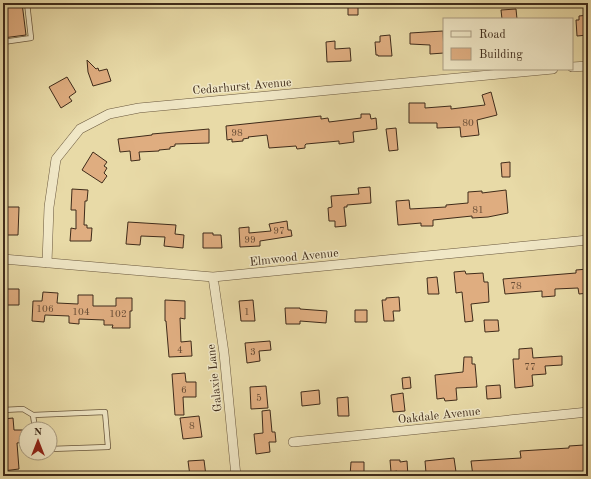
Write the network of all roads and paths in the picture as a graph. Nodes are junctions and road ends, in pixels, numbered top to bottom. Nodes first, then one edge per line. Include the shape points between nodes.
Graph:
1 (27, 3) edge
2 (3, 42) edge
3 (588, 66) edge
4 (573, 67) edge
5 (542, 70) edge
6 (588, 240) edge
7 (3, 260) edge
8 (47, 263) junction
9 (213, 277) junction
10 (3, 410) edge
11 (588, 412) edge
12 (34, 415) junction
13 (34, 421) edge
14 (293, 442) dead end
15 (58, 450) edge
16 (236, 476) edge

1 - 2 lane via 31,38
3 - 4 street
5 - 8 street, Cedarhurst Avenue via 139,108 109,114 80,129 56,159 49,207
6 - 9 street, Elmwood Avenue
7 - 8 street, Elmwood Avenue
8 - 9 street, Elmwood Avenue
9 - 16 street, Galaxie Lane via 224,353
10 - 12 lane via 23,409
11 - 14 street, Oakdale Avenue
12 - 13 lane
12 - 15 lane via 105,412 108,447

